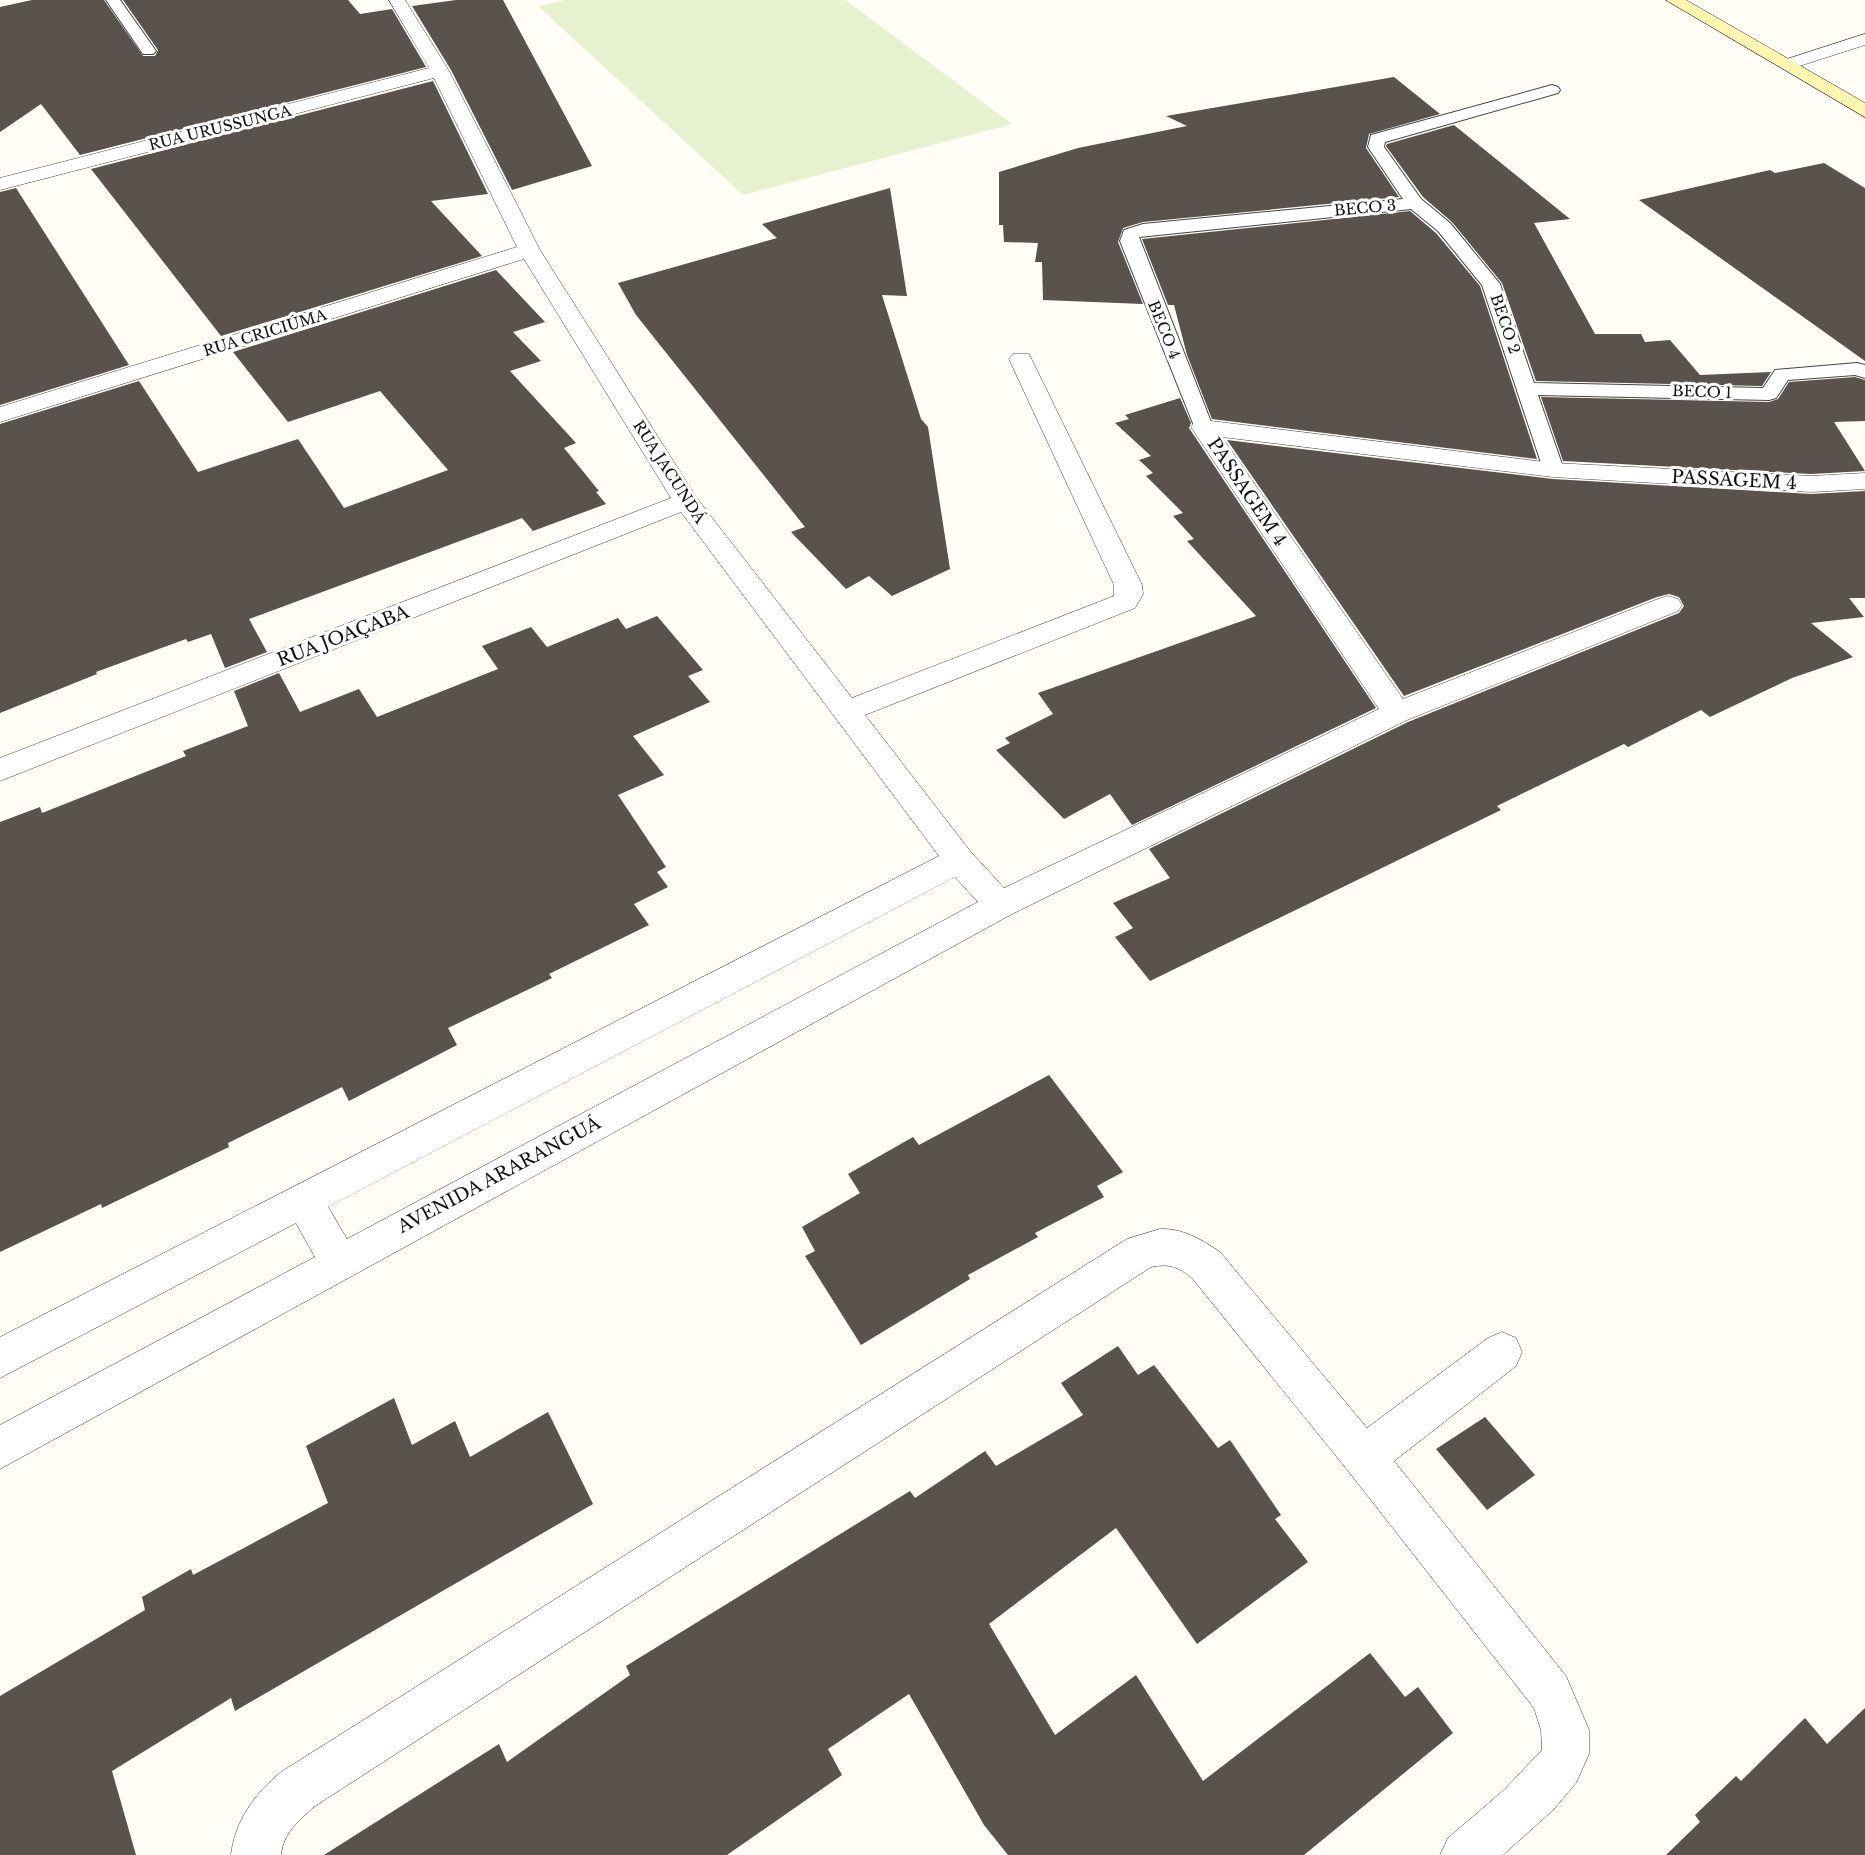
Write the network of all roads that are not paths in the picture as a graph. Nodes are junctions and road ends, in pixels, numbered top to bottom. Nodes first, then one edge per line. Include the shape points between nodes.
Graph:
1 (113, 0) edge
2 (397, 0) edge
3 (1674, 0) edge
4 (1865, 39) edge
5 (148, 51) dead end
6 (1787, 65) junction
7 (440, 71) junction
8 (1552, 90) dead end
9 (1865, 111) edge
10 (0, 184) edge
11 (1415, 203) junction
12 (1130, 234) joint
13 (529, 250) junction
14 (1021, 359) dead end
15 (1865, 372) edge
16 (1527, 388) junction
17 (0, 415) edge
18 (1203, 427) junction
19 (1553, 470) junction
20 (1865, 481) edge
21 (686, 501) junction
22 (1668, 605) dead end
23 (846, 712) junction
24 (1397, 713) junction
25 (0, 770) edge
26 (958, 860) junction
27 (999, 904) junction
28 (304, 1201) junction
29 (339, 1262) junction
30 (1502, 1352) dead end
31 (0, 1358) edge
32 (0, 1448) edge
33 (1364, 1457) junction
34 (256, 1855) edge
35 (1465, 1855) edge

1 - 5 lane
2 - 7 street, RUA JACUNDÁ
3 - 6 main road
4 - 6 street
6 - 9 main road
7 - 10 street, RUA URUSSUNGA
7 - 13 street, RUA JACUNDÁ
8 - 11 lane, BECO 3 via 1377,139 1376,147
11 - 12 lane, BECO 3 via 1143,229
11 - 16 lane, BECO 2 via 1444,227 1491,284
12 - 18 lane, BECO 4 via 1129,241
13 - 17 street, RUA CRICIÚMA
13 - 21 street, RUA JACUNDÁ
14 - 23 street via 1129,594 1125,602
15 - 16 lane, BECO 1 via 1857,369 1782,374 1769,394
16 - 19 lane, BECO 2
18 - 19 street, PASSAGEM 4
18 - 24 street, PASSAGEM 4
19 - 20 street, PASSAGEM 4 via 1811,484
21 - 23 street, RUA JACUNDÁ
21 - 25 street, RUA JOAÇABA
22 - 24 street
23 - 26 street, RUA JACUNDÁ
24 - 27 street
26 - 27 street, RUA JACUNDÁ
26 - 28 street
27 - 29 street, AVENIDA ARARANGUÁ
28 - 29 street
28 - 31 street
29 - 32 street, AVENIDA ARARANGUÁ
30 - 33 street
33 - 34 street via 1206,1265 1186,1250 1163,1245 1141,1252 297,1789 272,1812
33 - 35 street via 1550,1692 1564,1722 1566,1753 1552,1777

